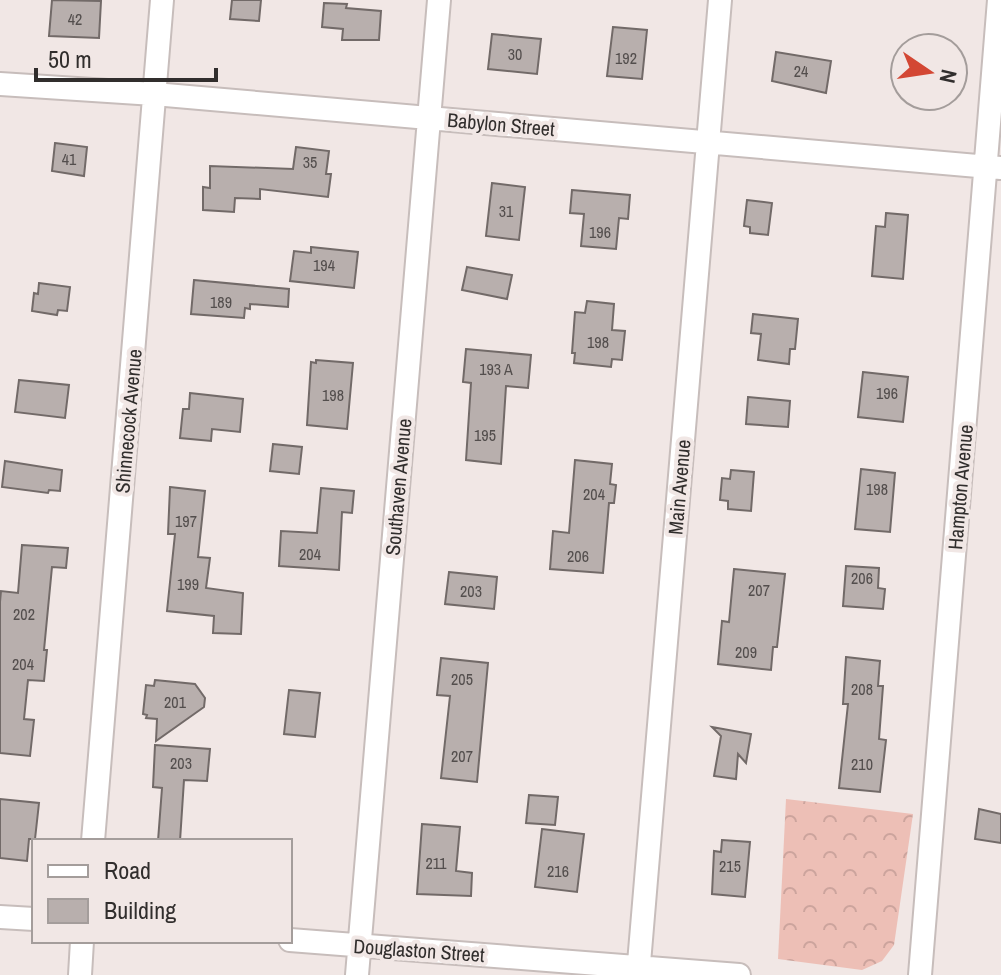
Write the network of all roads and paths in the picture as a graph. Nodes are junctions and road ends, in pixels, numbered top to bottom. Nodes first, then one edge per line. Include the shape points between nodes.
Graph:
1 (162, 0) edge
2 (439, 0) edge
3 (720, 0) edge
4 (999, 0) edge
5 (0, 84) edge
6 (154, 94) junction
7 (430, 118) junction
8 (708, 141) junction
9 (993, 167) edge
10 (93, 839) edge
11 (0, 917) edge
12 (32, 919) edge
13 (292, 940) edge
14 (82, 943) edge
15 (359, 945) junction
16 (638, 970) edge
17 (80, 975) edge
18 (357, 975) edge
19 (739, 975) edge
20 (920, 975) edge

1 - 6 street, Shinnecock Avenue
2 - 7 street, Southaven Avenue
3 - 8 street, Main Avenue
4 - 9 street, Hampton Avenue
5 - 6 street, Babylon Street
6 - 7 street, Babylon Street
6 - 10 street, Shinnecock Avenue
7 - 8 street, Babylon Street
7 - 15 street, Southaven Avenue
8 - 9 street, Babylon Street
8 - 16 street, Main Avenue
9 - 20 street, Hampton Avenue
11 - 12 street
13 - 15 street, Douglaston Street
14 - 17 street
15 - 16 street, Douglaston Street
15 - 18 street, Southaven Avenue
16 - 19 street, Douglaston Street

